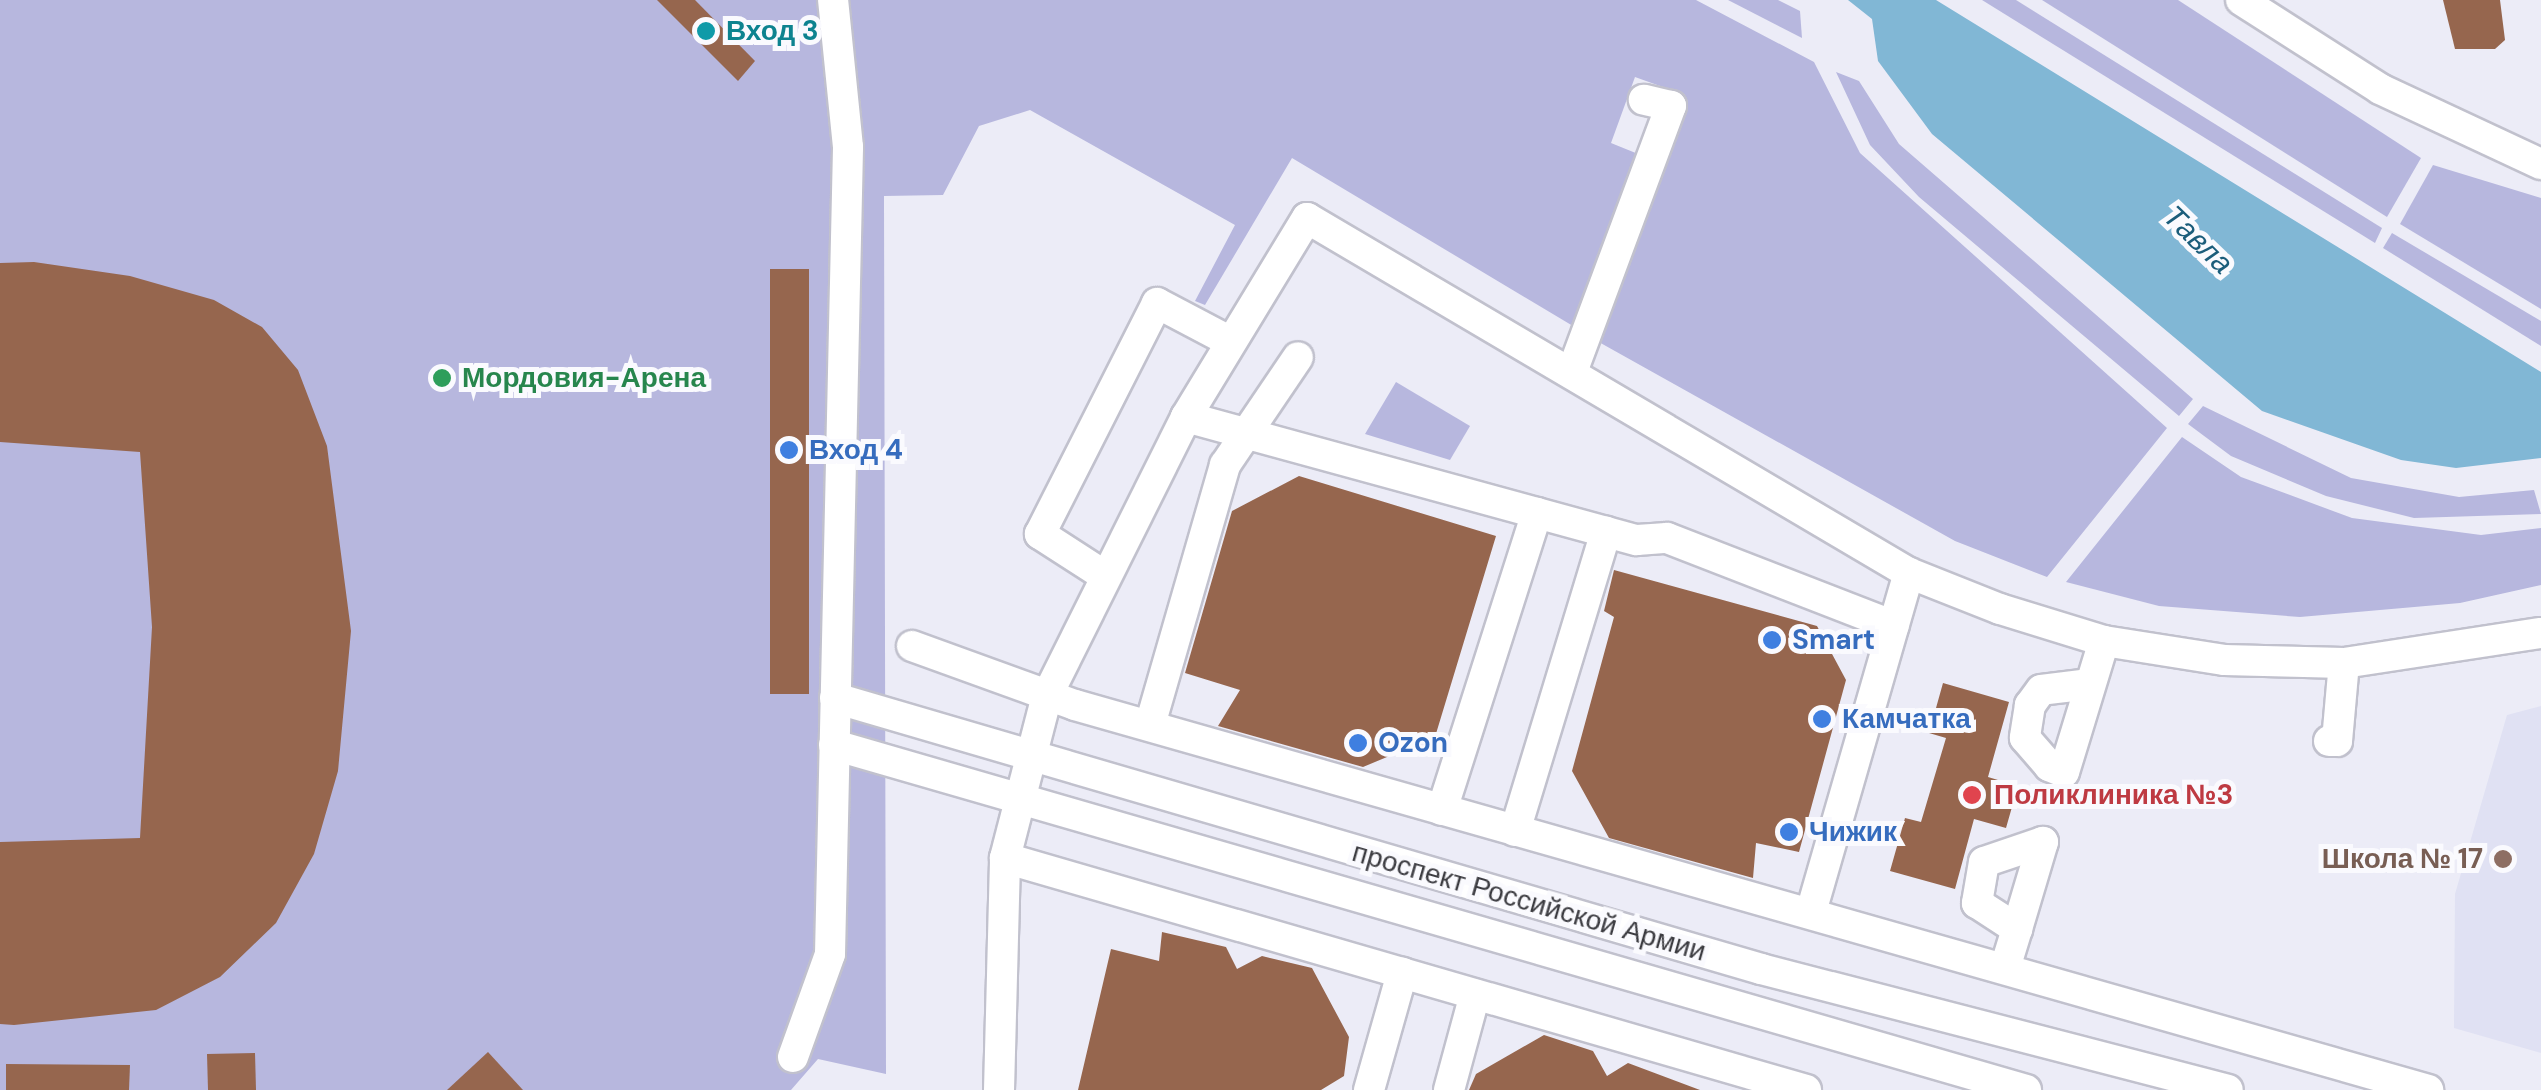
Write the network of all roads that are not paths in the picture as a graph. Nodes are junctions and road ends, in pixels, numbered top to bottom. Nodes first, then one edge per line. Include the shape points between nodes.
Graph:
1 (832, 0) edge
2 (2242, 0) edge
3 (1644, 100) dead end
4 (2541, 164) edge
5 (1229, 341) junction
6 (1298, 357) dead end
7 (1572, 372) junction
8 (1186, 417) junction
9 (1250, 432) junction
10 (1537, 514) junction
11 (1606, 532) junction
12 (1908, 572) junction
13 (1102, 574) junction
14 (1894, 626) junction
15 (2541, 633) edge
16 (2104, 641) junction
17 (912, 646) dead end
18 (2344, 662) junction
19 (2090, 684) dead end
20 (1047, 696) junction
21 (834, 698) junction
22 (886, 714) junction
23 (1150, 725) junction
24 (948, 736) junction
25 (2329, 741) dead end
26 (834, 746) junction
27 (1028, 756) junction
28 (906, 762) junction
29 (976, 788) junction
30 (1018, 799) junction
31 (1442, 810) junction
32 (1515, 831) junction
33 (1005, 858) junction
34 (1810, 912) junction
35 (2017, 929) dead end
36 (2006, 968) junction
37 (1402, 972) junction
38 (1475, 994) junction
39 (793, 1057) dead end
40 (1765, 1084) edge
41 (999, 1090) edge
42 (1370, 1090) edge
43 (1449, 1090) edge
44 (1806, 1090) edge
45 (2026, 1090) edge
46 (2228, 1090) edge
47 (2428, 1090) edge

1 - 21 street via 848,148
2 - 4 street via 2380,89
3 - 7 street via 1671,106
5 - 7 street via 1307,218
5 - 8 street
5 - 13 street via 1156,303 1040,534
6 - 9 street
7 - 12 street
8 - 9 street
8 - 13 street
9 - 10 street
9 - 23 street via 1225,464
10 - 11 street
10 - 31 street
11 - 14 street via 1667,538
11 - 32 street
12 - 14 street
12 - 16 street
13 - 20 street
14 - 34 street
15 - 18 street
16 - 18 street via 2224,660
16 - 19 street
17 - 20 street
18 - 25 street via 2338,741
20 - 23 street
20 - 27 street
21 - 22 street, проспект Российской Армии
21 - 26 street
22 - 24 street, проспект Российской Армии
22 - 28 street
23 - 31 street
24 - 27 street, проспект Российской Армии
24 - 28 street
24 - 29 street
26 - 28 street, проспект Российской Армии
26 - 39 street via 830,954
27 - 30 street
27 - 46 street, проспект Российской Армии via 1761,969
28 - 29 street, проспект Российской Армии
29 - 30 street, проспект Российской Армии
30 - 33 street
30 - 45 street, проспект Российской Армии
31 - 32 street
32 - 34 street
33 - 37 street
33 - 41 street
34 - 36 street
35 - 36 street
36 - 47 street
37 - 38 street
37 - 42 street
38 - 40 street
38 - 43 street
40 - 44 street

